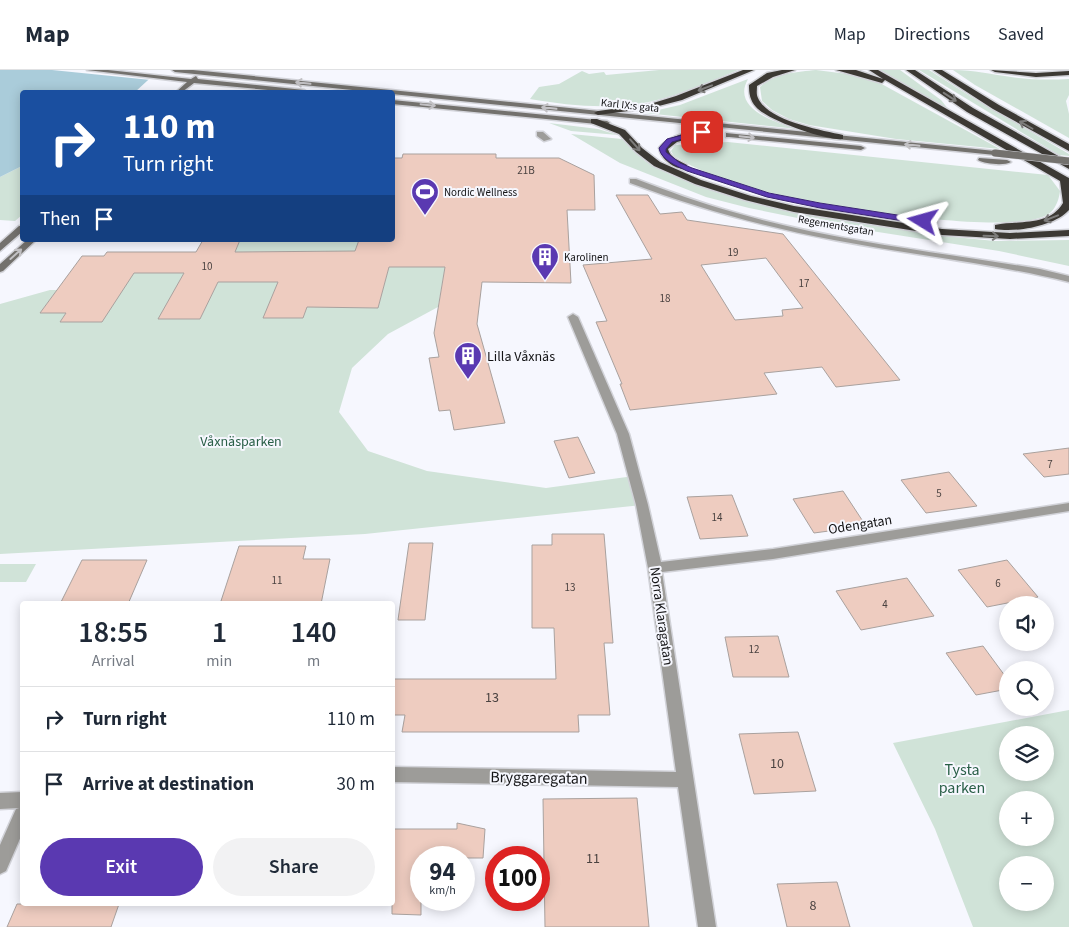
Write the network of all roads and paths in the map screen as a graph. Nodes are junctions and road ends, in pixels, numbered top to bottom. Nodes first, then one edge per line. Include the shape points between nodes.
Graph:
1 (90, 70) edge
2 (175, 70) edge
3 (240, 70) edge
4 (750, 70) edge
5 (791, 70) edge
6 (840, 70) edge
7 (873, 70) edge
8 (910, 70) edge
9 (937, 70) edge
10 (995, 70) edge
11 (204, 71) edge
12 (220, 72) edge
13 (1069, 73) edge
14 (255, 78) junction
15 (192, 81) junction
16 (209, 83) junction
17 (244, 86) junction
18 (181, 90) edge
19 (202, 90) edge
20 (222, 90) edge
21 (284, 90) edge
22 (360, 90) edge
23 (395, 94) edge
24 (917, 95) junction
25 (395, 102) edge
26 (596, 117) junction
27 (623, 124) dead end
28 (672, 129) dead end
29 (707, 133) joint
30 (721, 134) dead end
31 (840, 137) junction
32 (1069, 148) edge
33 (1069, 161) edge
34 (1069, 167) edge
35 (633, 181) dead end
36 (1066, 181) edge
37 (20, 230) edge
38 (1069, 233) edge
39 (30, 242) edge
40 (0, 248) edge
41 (0, 269) edge
42 (1069, 279) edge
43 (574, 317) dead end
44 (1069, 507) edge
45 (655, 568) junction
46 (395, 774) edge
47 (685, 780) junction
48 (20, 800) edge
49 (0, 801) edge
50 (20, 820) edge
51 (0, 865) edge
52 (707, 927) edge

1 - 15 street
2 - 11 street, Karl IX:s gata
3 - 14 street
4 -> 26 highway via 680,98
5 - 31 highway via 770,75 753,85 752,98 756,104 789,122
6 - 24 highway via 869,76
7 - 24 highway
8 -> 34 highway via 970,110
32 -> 9 highway
10 - 13 highway via 1036,75
11 - 12 street, Karl IX:s gata
11 - 15 street
12 - 14 street, Karl IX:s gata
12 - 16 street
22 -> 14 street, Karl IX:s gata
15 - 16 street
15 - 18 street
16 - 17 street
16 - 19 street
17 - 20 street
17 - 21 street
26 -> 23 street, Karl IX:s gata
24 - 36 highway
25 -> 26 street, Karl IX:s gata
26 - 27 street, Karl IX:s gata
26 - 31 street, Karl IX:s gata
26 -> 38 highway via 622,132 657,164 698,182 748,198 794,209 957,234
28 - 29 street, Karl IX:s gata
36 -> 29 highway via 1068,204 1060,215 1037,223 972,226 923,221 820,206 759,193 689,170 663,153 662,148 670,141
30 -> 34 street
33 -> 31 street, Karl IX:s gata, bridge
35 - 42 street, Regementsgatan via 718,212 794,230
37 - 40 street
41 -> 39 street
43 - 45 street, Norra Klaragatan via 623,434
44 - 45 street, Odengatan via 773,554
45 - 47 street, Norra Klaragatan
46 - 47 street, Bryggaregatan
47 - 52 street, Norra Klaragatan
48 - 49 street
50 - 51 street

